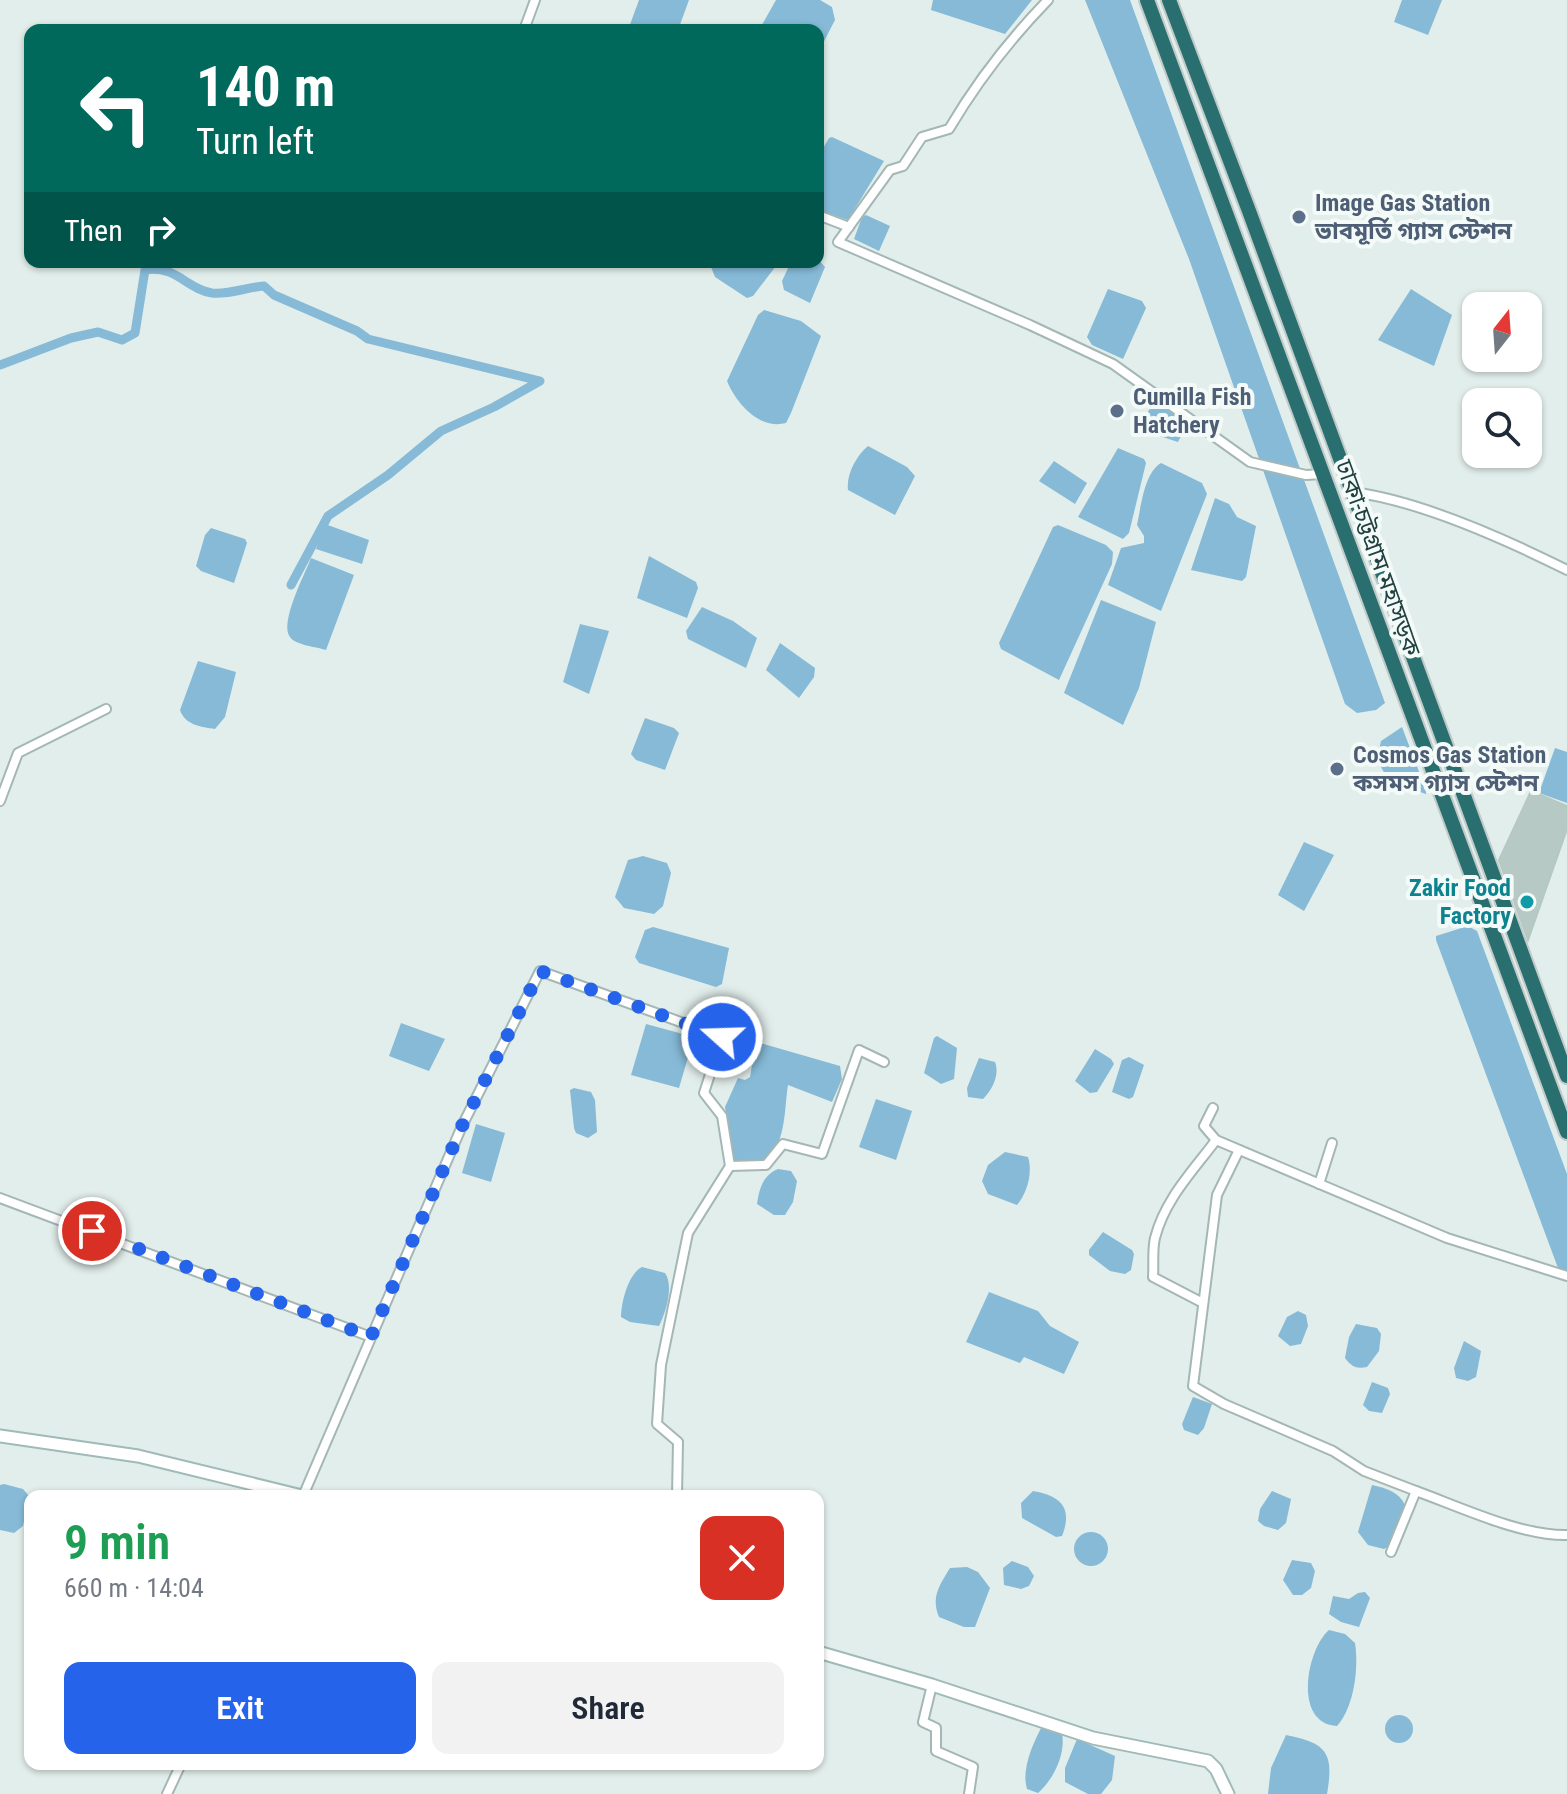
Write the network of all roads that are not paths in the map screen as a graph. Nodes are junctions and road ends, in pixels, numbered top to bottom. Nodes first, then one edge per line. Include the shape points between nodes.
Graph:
1 (535, 0) edge
2 (1048, 0) edge
3 (1147, 0) edge
4 (1169, 0) edge
5 (526, 24) edge
6 (824, 217) edge
7 (849, 227) junction
8 (1323, 474) junction
9 (1352, 492) junction
10 (1567, 570) edge
11 (106, 709) dead end
12 (0, 801) edge
13 (884, 1062) dead end
14 (1567, 1076) edge
15 (1213, 1108) dead end
16 (1567, 1132) edge
17 (1216, 1140) junction
18 (1332, 1143) dead end
19 (1239, 1150) junction
20 (730, 1166) junction
21 (1319, 1184) junction
22 (0, 1198) edge
23 (1567, 1276) edge
24 (1203, 1303) junction
25 (371, 1337) junction
26 (0, 1436) edge
27 (277, 1490) edge
28 (305, 1490) edge
29 (677, 1490) edge
30 (1416, 1491) junction
31 (1567, 1535) edge
32 (1391, 1552) dead end
33 (824, 1654) edge
34 (932, 1685) junction
35 (178, 1770) edge
36 (167, 1794) edge
37 (969, 1794) edge
38 (1228, 1794) edge

1 - 5 street
2 - 7 street via 976,83 949,129 922,137 903,166 890,170
3 - 8 highway, ঢাকা-চট্টগ্রাম মহাসড়ক
4 - 9 highway, ঢাকা-চট্টগ্রাম মহাসড়ক
6 - 7 street
7 - 8 street via 838,242 1113,364 1250,462
8 - 16 highway, ঢাকা-চট্টগ্রাম মহাসড়ক
9 - 10 street via 1382,496 1480,531
9 - 14 highway, ঢাকা-চট্টগ্রাম মহাসড়ক
11 - 12 street via 18,753
13 - 20 street via 859,1050 822,1154 783,1144 766,1165
15 - 17 street via 1204,1126
17 - 19 street
17 - 24 street via 1165,1211 1154,1250 1153,1277
18 - 21 street
19 - 21 street
19 - 24 street via 1217,1195
20 - 25 street via 722,1116 704,1093 722,1037 540,971 462,1126
20 - 29 street via 688,1233 661,1365 657,1424 678,1442
21 - 23 street via 1447,1238
22 - 25 street
24 - 30 street via 1193,1386 1292,1430 1364,1471
25 - 28 street
26 - 27 main road via 138,1456
30 - 31 street via 1550,1535
30 - 32 street
33 - 34 main road
34 - 37 street via 923,1722 936,1728 936,1751 973,1767
34 - 38 main road via 1093,1738 1208,1761
35 - 36 street

